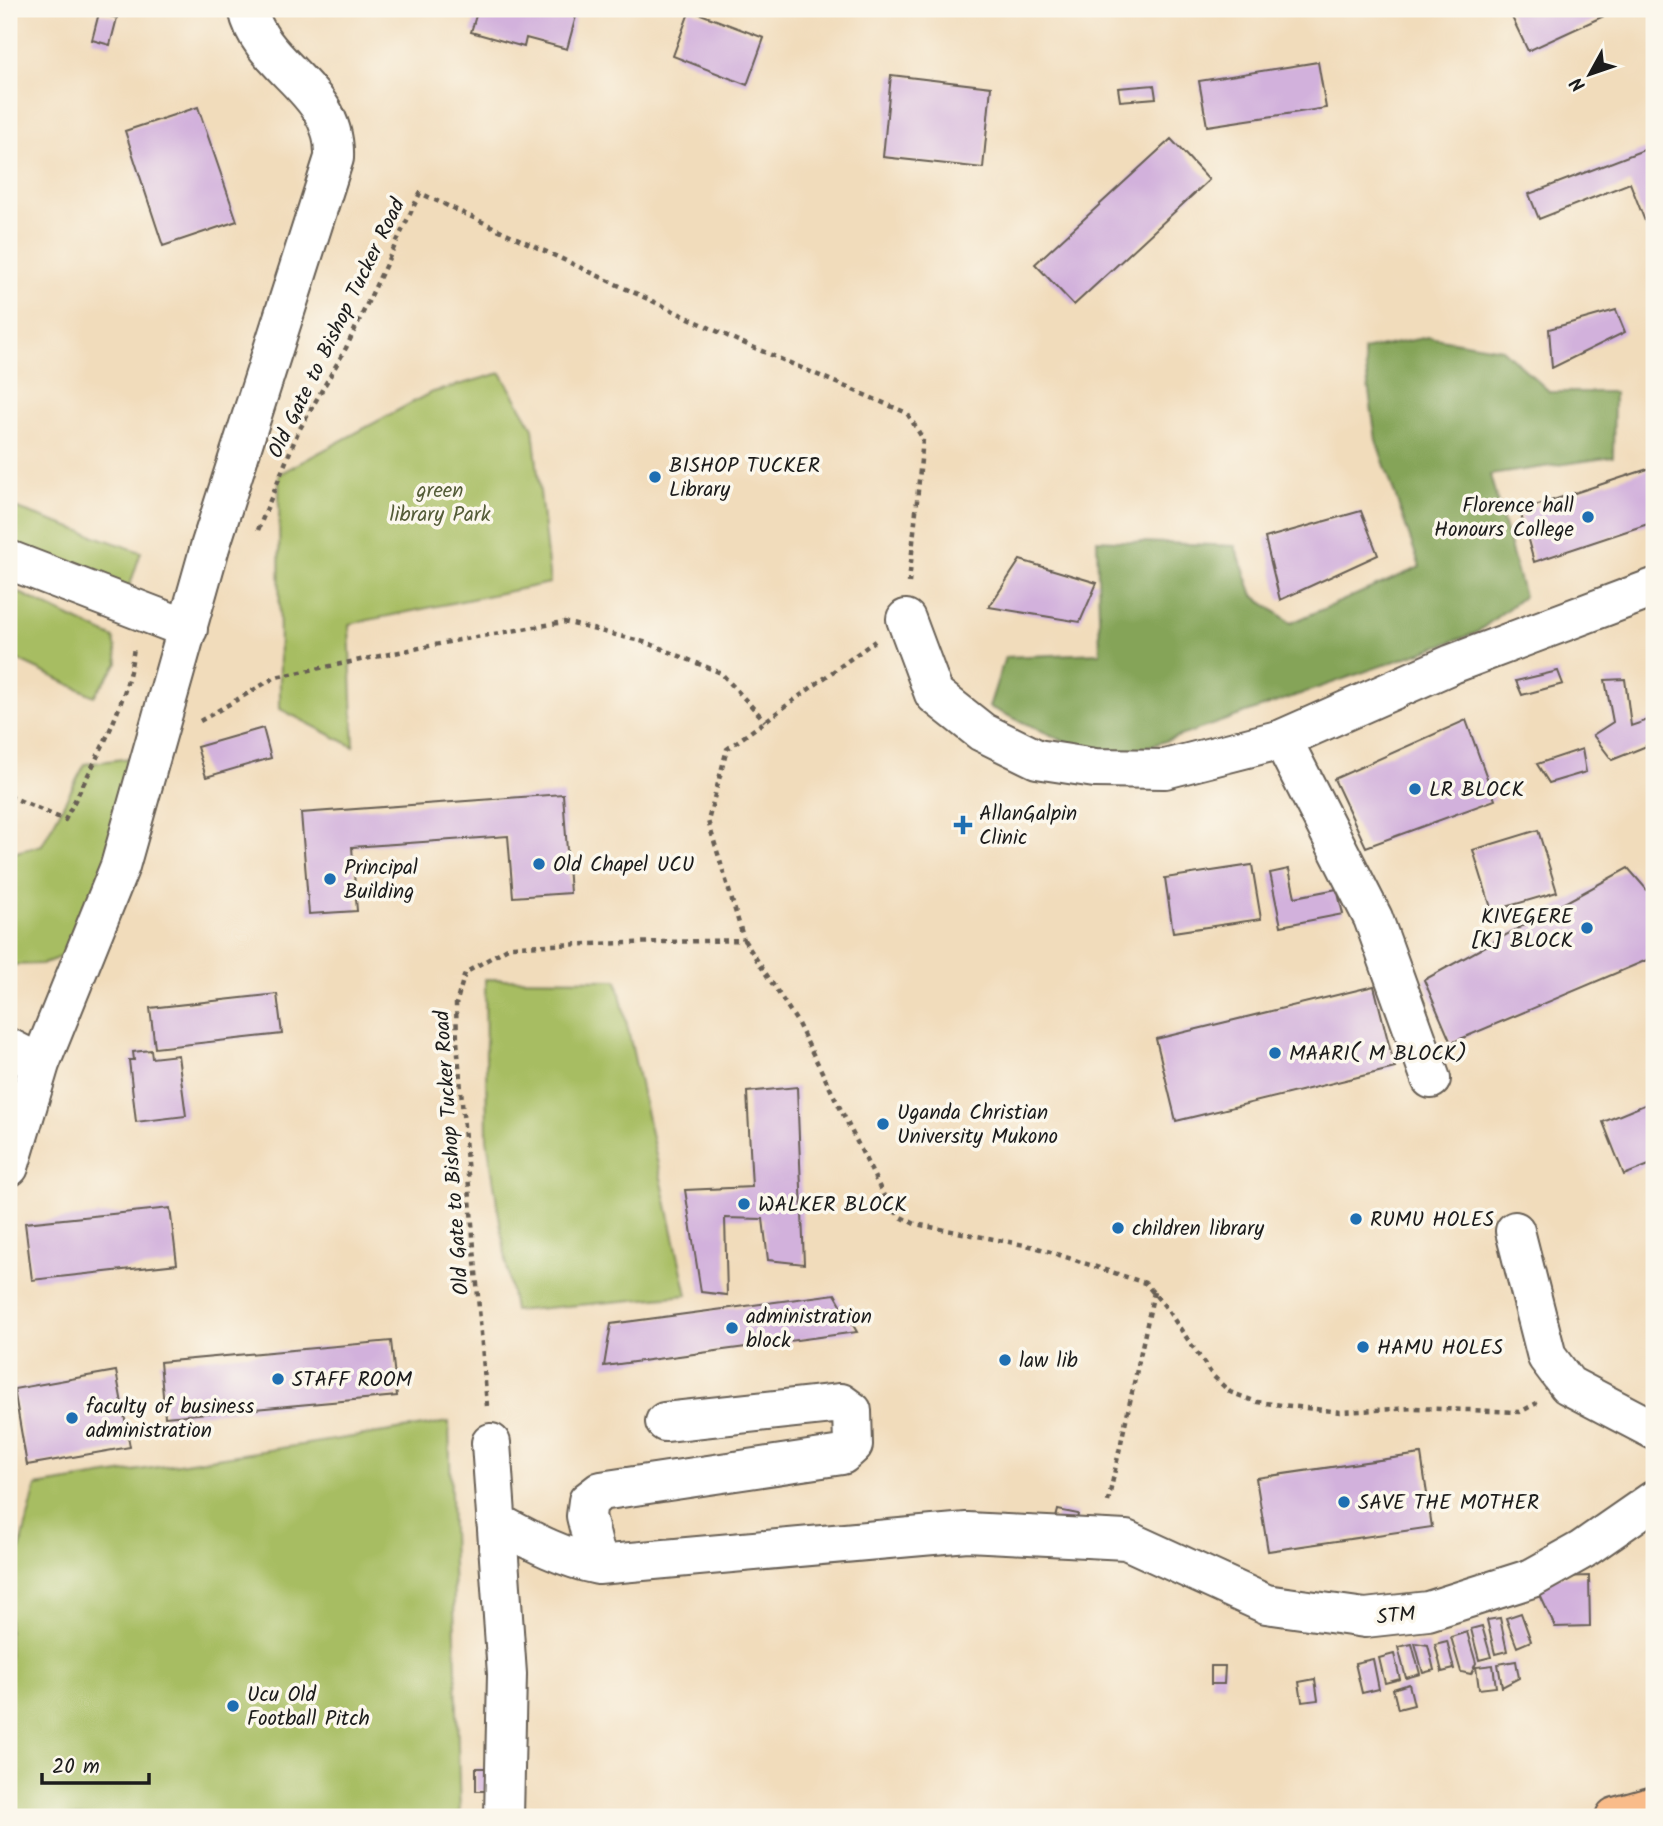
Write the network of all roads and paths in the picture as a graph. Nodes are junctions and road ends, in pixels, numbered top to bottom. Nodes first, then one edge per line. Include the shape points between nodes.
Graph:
1 (248, 9) edge
2 (254, 538) dead end
3 (9, 560) edge
4 (1654, 588) edge
5 (138, 610) junction
6 (906, 620) junction
7 (188, 629) junction
8 (199, 712) dead end
9 (765, 721) junction
10 (1282, 739) junction
11 (9, 796) edge
12 (744, 940) junction
13 (24, 1056) edge
14 (1431, 1079) dead end
15 (9, 1167) edge
16 (1515, 1230) dead end
17 (1154, 1291) junction
18 (1568, 1385) junction
19 (665, 1422) dead end
20 (1654, 1430) edge
21 (491, 1443) joint
22 (1654, 1500) edge
23 (1108, 1505) dead end
24 (496, 1522) junction
25 (598, 1565) junction
26 (1654, 1806) edge
27 (504, 1817) edge
28 (1615, 1817) edge

1 - 7 street via 262,40 329,119 334,158
2 - 6 path, Old Gate to Bishop Tucker Road via 298,432 346,348 420,193 736,340 907,413 923,439
3 - 5 street
4 - 10 street via 1452,664
5 - 7 street
5 - 11 path via 131,675 65,820
6 - 9 path
6 - 10 street via 934,694 982,732 1037,759 1095,768 1165,769
7 - 13 street via 120,866
8 - 9 path via 196,723 276,677 564,622 648,643 721,673
9 - 12 path via 727,750 708,821
10 - 14 street via 1373,918
12 - 17 path via 796,1020 889,1206 901,1217 915,1224 1035,1247 1145,1283
12 - 21 path, Old Gate to Bishop Tucker Road via 511,947 465,973 456,1003 457,1041
13 - 15 street
16 - 18 street via 1547,1357
17 - 18 path via 1213,1376 1230,1392 1257,1402 1340,1412 1415,1408 1520,1412
17 - 23 path
18 - 20 street
19 - 25 street via 841,1403 852,1411 853,1445 842,1455 601,1491 589,1501 586,1516
21 - 24 street
22 - 25 street, STM via 1532,1578 1428,1611 1365,1618 1266,1604 1126,1540 967,1532
24 - 25 street via 545,1549
24 - 27 street via 507,1674
26 - 28 main road

